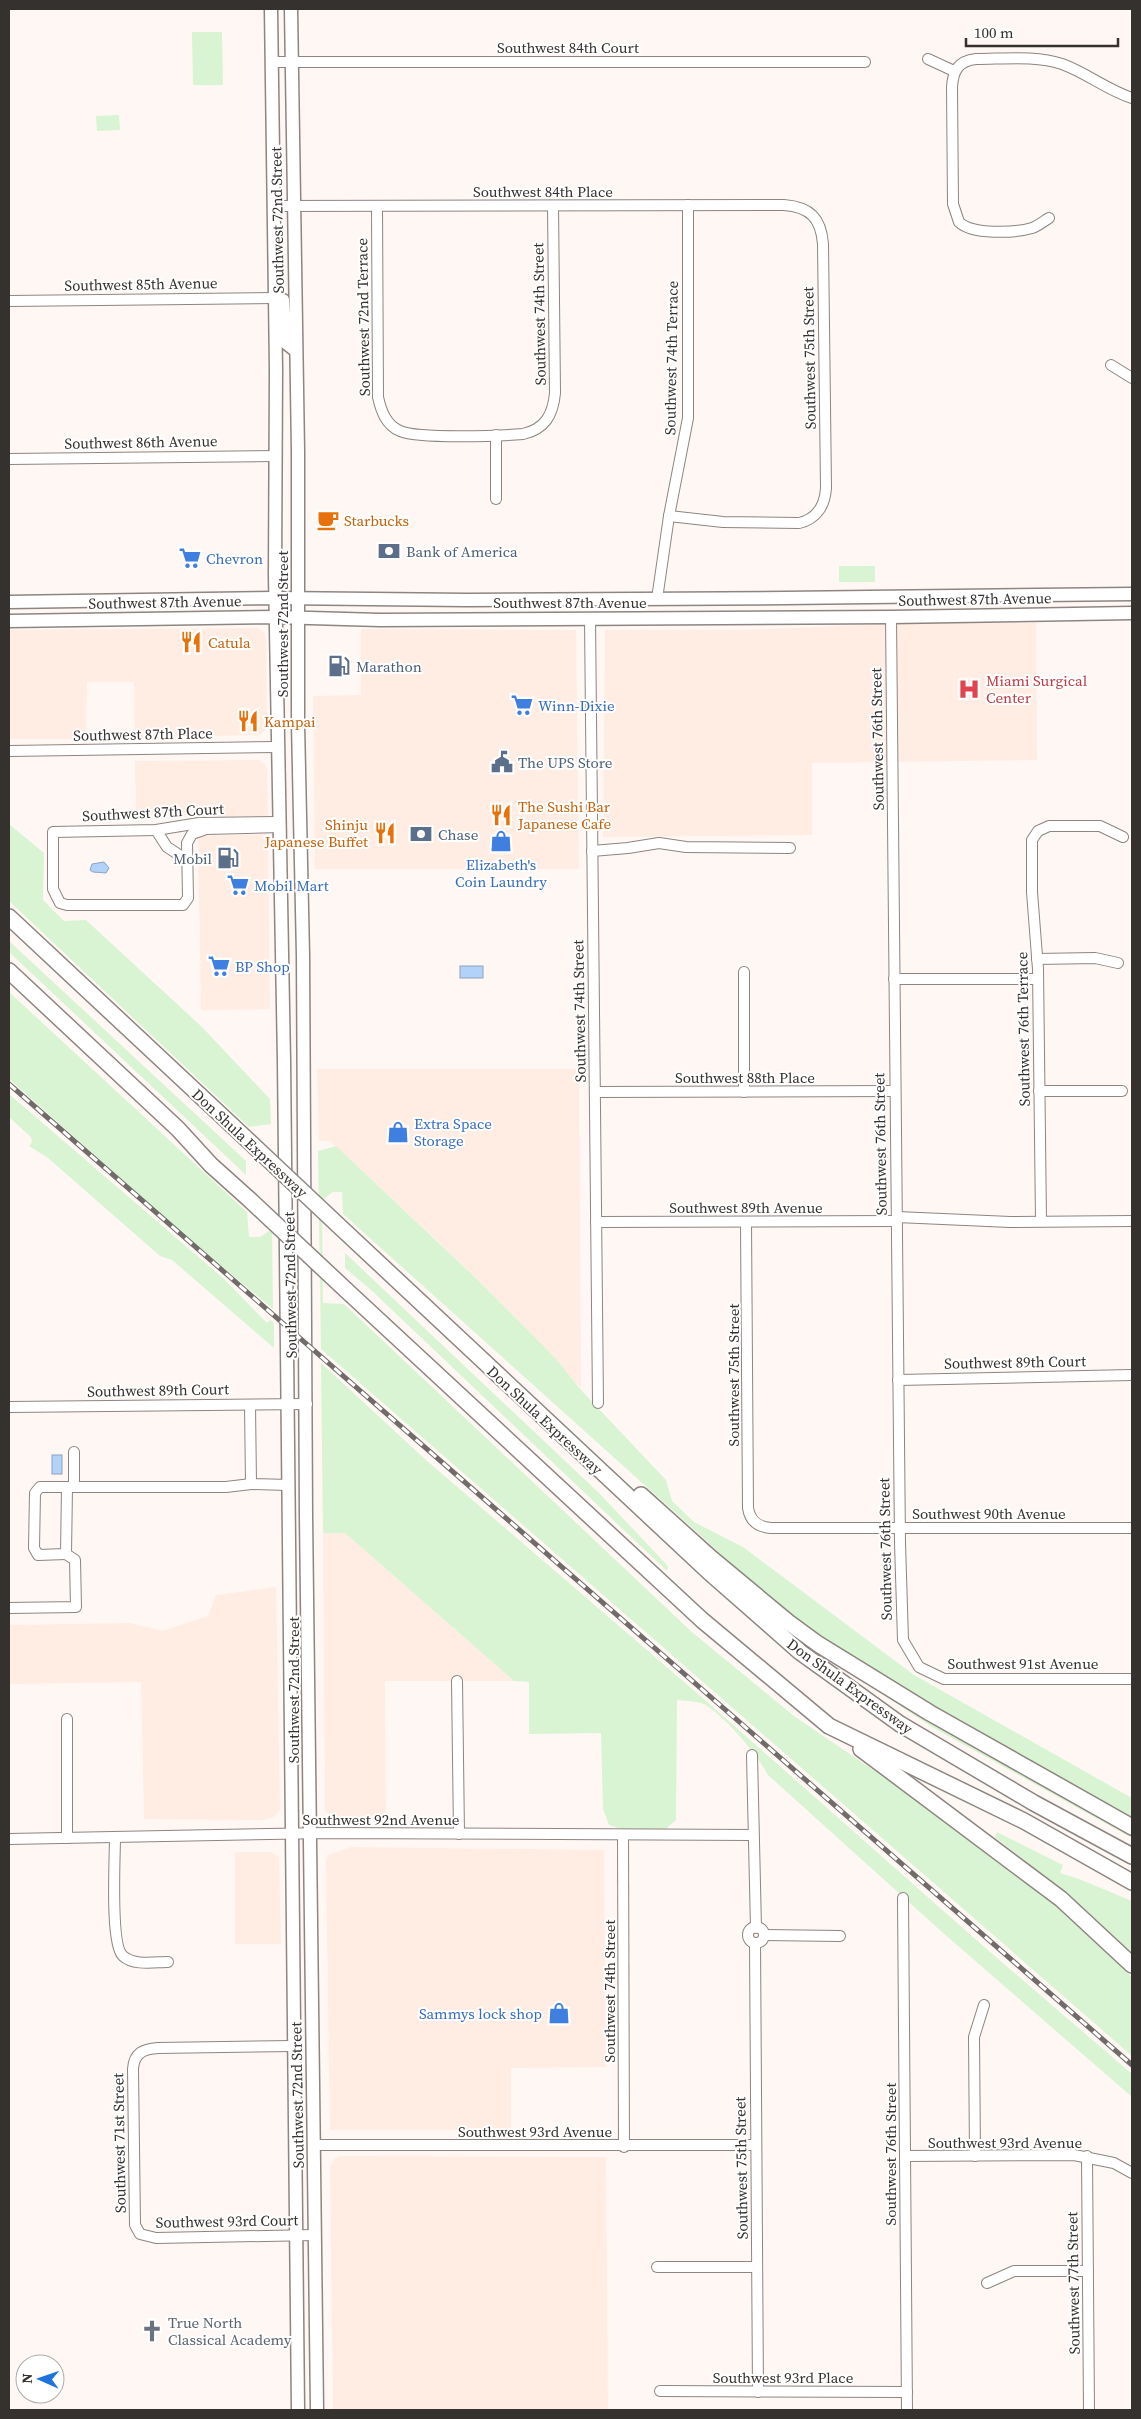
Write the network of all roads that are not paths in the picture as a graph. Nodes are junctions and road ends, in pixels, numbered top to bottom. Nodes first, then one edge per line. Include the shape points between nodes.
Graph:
1 (271, 9) edge
2 (290, 9) edge
3 (928, 59) dead end
4 (272, 62) junction
5 (291, 62) junction
6 (865, 62) dead end
7 (954, 71) junction
8 (1132, 98) edge
9 (688, 205) junction
10 (274, 206) junction
11 (293, 206) junction
12 (377, 206) junction
13 (553, 206) junction
14 (810, 212) joint
15 (1049, 218) dead end
16 (274, 298) junction
17 (9, 301) edge
18 (296, 350) junction
19 (1111, 365) dead end
20 (1132, 378) edge
21 (496, 435) junction
22 (274, 456) junction
23 (9, 459) edge
24 (496, 499) dead end
25 (669, 516) junction
26 (1038, 594) junction
27 (1132, 594) edge
28 (275, 598) junction
29 (299, 598) junction
30 (785, 598) junction
31 (890, 598) junction
32 (657, 599) junction
33 (467, 600) junction
34 (9, 602) edge
35 (1132, 613) edge
36 (1037, 614) junction
37 (276, 617) junction
38 (891, 617) junction
39 (298, 618) junction
40 (664, 618) junction
41 (764, 618) junction
42 (468, 619) junction
43 (590, 619) junction
44 (9, 621) edge
45 (278, 748) junction
46 (9, 751) edge
47 (279, 786) junction
48 (299, 786) junction
49 (280, 824) junction
50 (156, 830) junction
51 (1123, 837) dead end
52 (790, 848) dead end
53 (592, 851) junction
54 (187, 860) junction
55 (281, 898) junction
56 (302, 898) junction
57 (9, 917) edge
58 (1037, 959) junction
59 (1118, 963) dead end
60 (9, 971) edge
61 (744, 972) dead end
62 (894, 979) junction
63 (1038, 979) junction
64 (284, 1061) junction
65 (304, 1062) junction
66 (895, 1091) junction
67 (1040, 1091) junction
68 (1122, 1091) dead end
69 (595, 1092) junction
70 (744, 1092) junction
71 (896, 1219) junction
72 (1132, 1221) edge
73 (596, 1222) junction
74 (746, 1222) junction
75 (1041, 1222) junction
76 (1132, 1375) edge
77 (898, 1380) junction
78 (598, 1403) dead end
79 (250, 1404) junction
80 (307, 1404) junction
81 (288, 1405) junction
82 (9, 1407) edge
83 (74, 1452) dead end
84 (598, 1468) junction
85 (251, 1484) junction
86 (288, 1485) junction
87 (70, 1487) junction
88 (288, 1515) junction
89 (306, 1516) junction
90 (757, 1525) joint
91 (900, 1528) junction
92 (1132, 1528) edge
93 (66, 1554) junction
94 (289, 1594) junction
95 (308, 1594) junction
96 (9, 1608) edge
97 (918, 1666) joint
98 (1132, 1679) edge
99 (457, 1681) dead end
100 (67, 1719) dead end
101 (829, 1726) junction
102 (752, 1755) dead end
103 (1132, 1827) edge
104 (292, 1834) junction
105 (310, 1834) junction
106 (459, 1834) junction
107 (623, 1835) junction
108 (753, 1835) junction
109 (67, 1838) junction
110 (115, 1838) junction
111 (9, 1839) edge
112 (1132, 1856) edge
113 (1132, 1882) edge
114 (903, 1898) dead end
115 (756, 1928) junction
116 (764, 1936) junction
117 (840, 1936) dead end
118 (755, 1943) junction
119 (168, 1962) dead end
120 (1132, 1966) edge
121 (984, 2005) dead end
122 (294, 2046) junction
123 (295, 2144) junction
124 (314, 2145) junction
125 (756, 2145) junction
126 (624, 2147) junction
127 (905, 2156) junction
128 (974, 2156) junction
129 (1087, 2156) junction
130 (1132, 2173) edge
131 (140, 2234) joint
132 (315, 2235) junction
133 (296, 2236) junction
134 (657, 2267) dead end
135 (757, 2267) junction
136 (1088, 2271) junction
137 (987, 2283) dead end
138 (298, 2362) junction
139 (316, 2362) junction
140 (298, 2387) junction
141 (317, 2388) junction
142 (660, 2391) dead end
143 (758, 2392) junction
144 (907, 2392) junction
145 (298, 2410) edge
146 (317, 2410) edge
147 (907, 2410) edge
148 (1089, 2410) edge

1 - 4 main road, Southwest 72nd Street
2 - 5 main road, Southwest 72nd Street
3 - 7 street
4 - 5 street, Southwest 84th Court
4 - 10 main road, Southwest 72nd Street
5 - 6 street, Southwest 84th Court
5 - 11 main road, Southwest 72nd Street
7 - 8 street via 963,62 976,59 1049,61 1069,67
7 - 15 street via 953,199 954,213 959,222 973,229 1010,230 1034,227
9 - 13 street, Southwest 84th Place
9 - 14 street, Southwest 84th Place via 784,205 798,206
9 - 25 street, Southwest 74th Terrace via 689,411
10 - 11 street, Southwest 84th Place
10 - 16 main road, Southwest 72nd Street
11 - 12 street, Southwest 84th Place
11 - 18 main road, Southwest 72nd Street
12 - 13 street, Southwest 84th Place
12 - 21 street, Southwest 72nd Terrace via 378,391 381,409 390,424 400,432 412,435
13 - 21 street, Southwest 74th Street via 555,393 548,420 540,428 529,433
14 - 25 street, Southwest 75th Street via 820,225 823,244 826,488 822,507 799,523 723,522
16 - 17 street, Southwest 85th Avenue
16 - 18 main road via 283,300 286,343
16 - 22 main road, Southwest 72nd Street
18 - 29 main road, Southwest 72nd Street
19 - 20 street
21 - 24 street
22 - 23 street, Southwest 86th Avenue
22 - 28 main road, Southwest 72nd Street
25 - 32 street, Southwest 74th Terrace
26 - 27 main road, Southwest 87th Avenue
26 - 31 main road, Southwest 87th Avenue
26 - 36 main road
28 - 29 main road, Southwest 87th Avenue
28 - 34 main road, Southwest 87th Avenue
28 - 37 main road, Southwest 72nd Street
29 - 33 main road, Southwest 87th Avenue
29 - 39 main road, Southwest 72nd Street
30 - 31 main road, Southwest 87th Avenue
30 - 32 main road, Southwest 87th Avenue
30 - 41 main road via 767,611
31 - 38 main road
32 - 33 main road, Southwest 87th Avenue
32 - 40 main road
33 - 42 main road
35 - 36 main road, Southwest 87th Avenue
36 - 38 main road, Southwest 87th Avenue
37 - 39 main road, Southwest 87th Avenue
37 - 44 main road, Southwest 87th Avenue
37 - 45 main road, Southwest 72nd Street
38 - 41 main road, Southwest 87th Avenue
38 - 62 street, Southwest 76th Street
39 - 42 main road, Southwest 87th Avenue
39 - 48 main road, Southwest 72nd Street
40 - 41 main road, Southwest 87th Avenue
40 - 43 main road, Southwest 87th Avenue
42 - 43 main road, Southwest 87th Avenue
43 - 53 street, Southwest 74th Street
45 - 46 street, Southwest 87th Place
45 - 47 main road, Southwest 72nd Street
47 - 48 main road
47 - 49 main road, Southwest 72nd Street
48 - 56 main road, Southwest 72nd Street
49 - 50 street, Southwest 87th Court via 199,823
49 - 54 street, Southwest 87th Court via 194,832 189,838
49 - 55 main road, Southwest 72nd Street
50 - 54 street via 167,847
50 - 54 street, Southwest 87th Court via 53,832 53,889 57,900 67,906 183,905 188,898
51 - 58 street, Southwest 76th Terrace via 1100,826 1049,826 1034,836 1031,849 1032,892
52 - 53 street via 686,847 660,843
53 - 69 street, Southwest 74th Street
55 - 56 main road
55 - 64 main road, Southwest 72nd Street
56 - 65 main road, Southwest 72nd Street
57 - 84 highway, Don Shula Expressway, bridge
58 - 59 street via 1095,958
58 - 63 street, Southwest 76th Terrace
60 - 101 highway, bridge via 171,1123 211,1165 702,1620
61 - 70 street
62 - 63 street
62 - 66 street, Southwest 76th Street
63 - 67 street, Southwest 76th Terrace
64 - 65 main road
64 - 81 main road, Southwest 72nd Street
65 - 80 main road, Southwest 72nd Street
66 - 70 street, Southwest 88th Place
66 - 71 street, Southwest 76th Street
67 - 68 street
67 - 75 street, Southwest 76th Terrace
69 - 70 street, Southwest 88th Place
69 - 73 street, Southwest 74th Street
71 - 74 street, Southwest 89th Avenue
71 - 75 street, Southwest 89th Avenue
71 - 77 street, Southwest 76th Street
72 - 75 street, Southwest 89th Avenue
73 - 74 street, Southwest 89th Avenue
73 - 78 street, Southwest 74th Street
74 - 90 street, Southwest 75th Street via 748,1508
76 - 77 street, Southwest 89th Court
77 - 91 street, Southwest 76th Street
79 - 81 street, Southwest 89th Court
79 - 82 street, Southwest 89th Court
79 - 85 street
80 - 81 street, Southwest 89th Court
80 - 89 main road, Southwest 72nd Street
81 - 86 main road, Southwest 72nd Street
83 - 87 street
84 - 103 highway via 620,1478 711,1558 818,1644 930,1713
84 - 112 highway, Don Shula Expressway via 709,1572 808,1657 900,1724
85 - 86 street
85 - 87 street via 226,1487
86 - 88 main road, Southwest 72nd Street
87 - 93 street
87 - 93 street via 40,1487 34,1493 34,1548 38,1555
88 - 89 main road
88 - 94 main road, Southwest 72nd Street
89 - 95 main road, Southwest 72nd Street
90 - 91 street, Southwest 90th Avenue via 771,1528
91 - 92 street, Southwest 90th Avenue
91 - 97 street, Southwest 76th Street via 901,1628 904,1643
93 - 96 street via 75,1560 76,1607
94 - 95 main road
94 - 104 main road, Southwest 72nd Street
95 - 105 main road, Southwest 72nd Street
97 - 98 street, Southwest 91st Avenue via 938,1677 958,1680
99 - 106 street
100 - 109 street
101 - 113 highway via 1024,1821
101 - 120 highway via 1061,1899
102 - 108 street
104 - 105 street, Southwest 92nd Avenue
104 - 110 street, Southwest 92nd Avenue
104 - 122 main road, Southwest 72nd Street
105 - 106 street, Southwest 92nd Avenue
105 - 124 main road, Southwest 72nd Street
106 - 107 street, Southwest 92nd Avenue
107 - 108 street, Southwest 92nd Avenue
107 - 126 street, Southwest 74th Street
108 - 115 street
109 - 110 street, Southwest 92nd Avenue
109 - 111 street, Southwest 92nd Avenue
110 - 119 street via 115,1932 118,1949 132,1961
114 - 127 street, Southwest 76th Street
115 - 116 street
115 - 118 street via 751,1929 748,1936
116 - 117 street
116 - 118 street
118 - 125 street, Southwest 75th Street
121 - 128 street via 974,2037
122 - 123 main road, Southwest 72nd Street
122 - 131 street, Southwest 71st Street via 148,2048 139,2053 133,2069 134,2225
123 - 124 main road
123 - 133 main road, Southwest 72nd Street
124 - 126 street, Southwest 93rd Avenue
124 - 132 main road, Southwest 72nd Street
125 - 126 street, Southwest 93rd Avenue
125 - 135 street, Southwest 75th Street
127 - 128 street, Southwest 93rd Avenue
127 - 144 street, Southwest 76th Street
128 - 129 street, Southwest 93rd Avenue
129 - 130 street, Southwest 93rd Avenue via 1119,2165
129 - 136 street, Southwest 77th Street
131 - 133 street, Southwest 93rd Court via 161,2238
132 - 133 street, Southwest 93rd Court
132 - 139 main road, Southwest 72nd Street
133 - 138 main road, Southwest 72nd Street
134 - 135 street
135 - 143 street, Southwest 75th Street
136 - 137 street via 1014,2271
136 - 148 street, Southwest 77th Street
138 - 139 main road
138 - 140 main road, Southwest 72nd Street
139 - 141 main road, Southwest 72nd Street
140 - 141 main road
140 - 145 main road, Southwest 72nd Street
141 - 146 main road, Southwest 72nd Street
142 - 143 street, Southwest 93rd Place
143 - 144 street, Southwest 93rd Place
144 - 147 street, Southwest 76th Street

